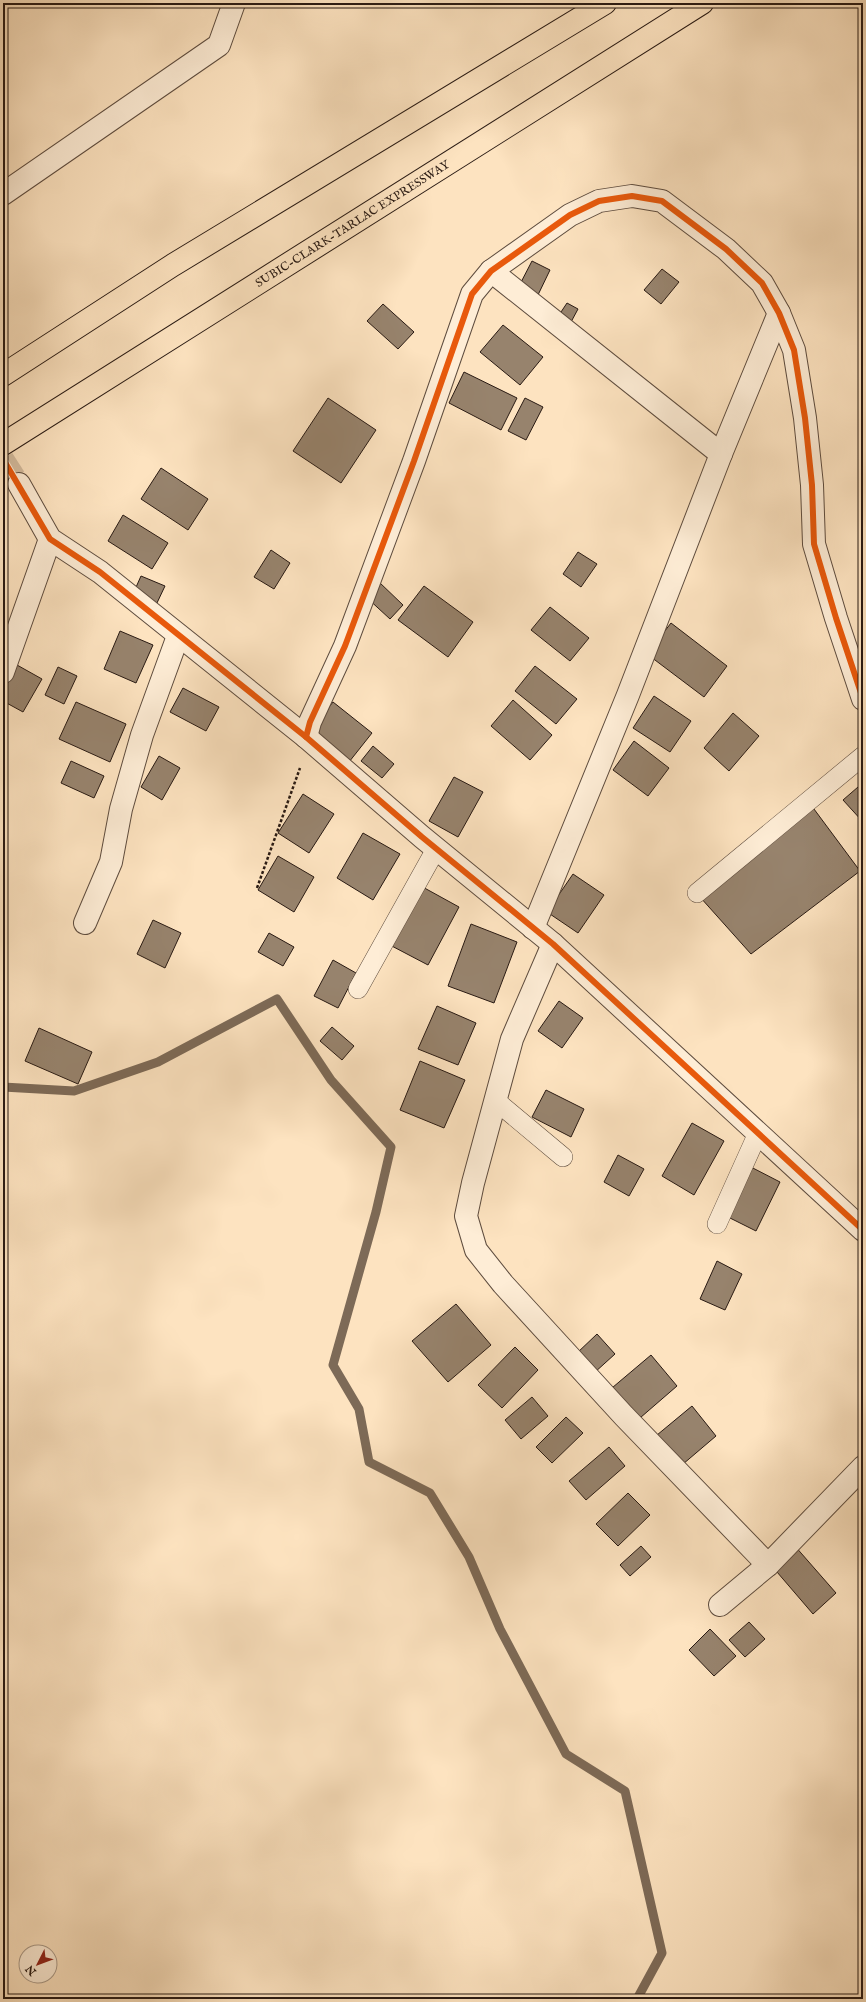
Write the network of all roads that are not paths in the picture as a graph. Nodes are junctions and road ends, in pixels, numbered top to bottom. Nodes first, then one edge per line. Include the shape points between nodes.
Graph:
1 (234, 3) edge
2 (605, 3) edge
3 (702, 3) edge
4 (3, 194) edge
5 (491, 271) junction
6 (779, 314) junction
7 (3, 375) edge
8 (3, 444) edge
9 (721, 454) junction
10 (19, 484) tunnel mouth
11 (50, 539) junction
12 (178, 636) junction
13 (3, 672) edge
14 (863, 699) edge
15 (308, 740) junction
16 (863, 756) edge
17 (436, 849) junction
18 (697, 893) dead end
19 (85, 923) dead end
20 (533, 928) junction
21 (553, 944) junction
22 (358, 989) dead end
23 (496, 1101) junction
24 (758, 1133) junction
25 (563, 1157) dead end
26 (717, 1224) dead end
27 (863, 1230) edge
28 (863, 1467) edge
29 (768, 1565) junction
30 (720, 1605) dead end

1 - 4 street via 220,45
2 - 7 highway via 174,265
3 - 8 highway, SUBIC-CLARK-TARLAC EXPRESSWAY
5 - 6 street via 570,215 599,201 632,196 662,201 726,249 762,283
5 - 9 street
5 - 15 street via 472,294 414,461 345,646 310,722
6 - 9 street
6 - 14 street via 794,350 805,418 812,485 814,544
9 - 20 street via 628,695
10 - 11 street
11 - 12 street via 100,572
11 - 13 street
12 - 15 street
12 - 19 street via 142,735 111,862
15 - 17 street
16 - 18 lane
17 - 20 street
17 - 22 lane
20 - 21 street
21 - 23 street via 512,1039
21 - 24 street
23 - 25 lane
23 - 29 street via 466,1216 476,1250 503,1284 624,1416
24 - 26 lane
24 - 27 street
28 - 29 street
29 - 30 street

